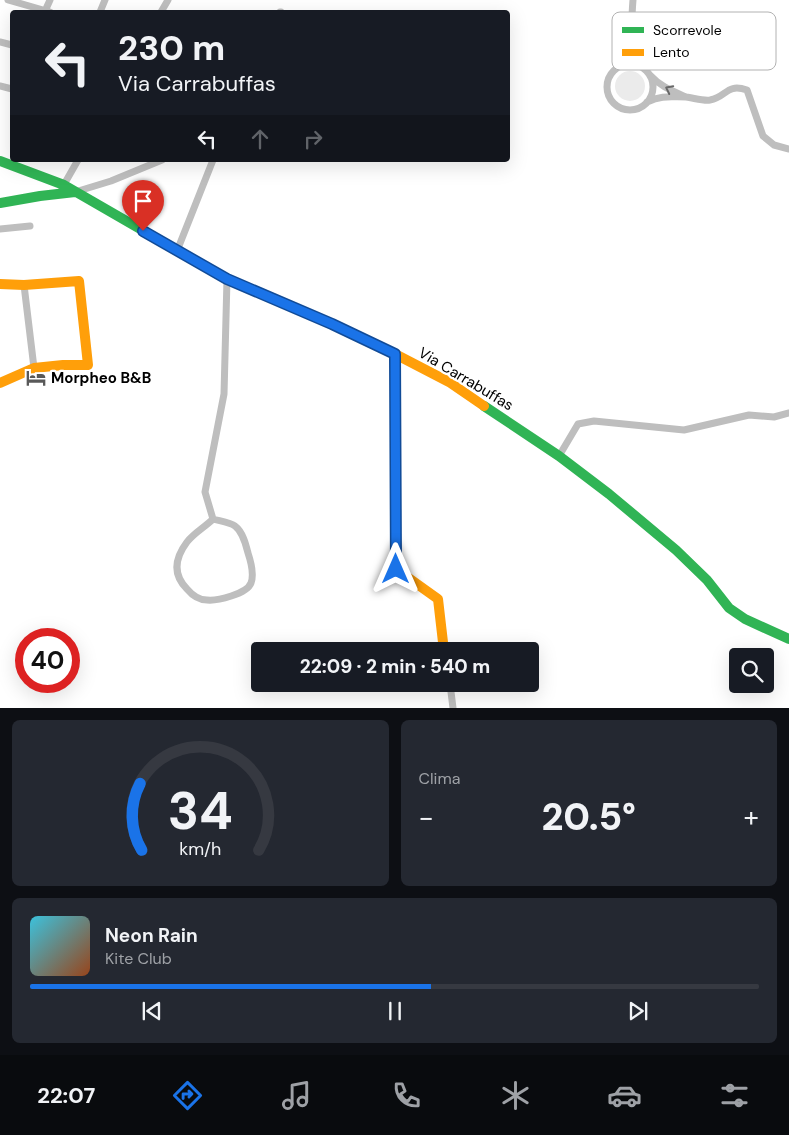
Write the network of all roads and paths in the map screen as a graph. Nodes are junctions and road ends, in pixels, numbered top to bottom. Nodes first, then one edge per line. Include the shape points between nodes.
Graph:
1 (8, 0) edge
2 (41, 10) edge
3 (614, 70) edge
4 (645, 70) edge
5 (650, 76) junction
6 (686, 97) junction
7 (647, 103) junction
8 (789, 149) edge
9 (0, 161) edge
10 (77, 162) edge
11 (157, 162) edge
12 (211, 162) edge
13 (49, 180) junction
14 (62, 190) junction
15 (75, 192) junction
16 (40, 196) junction
17 (0, 203) edge
18 (30, 226) dead end
19 (0, 229) edge
20 (177, 251) junction
21 (227, 279) junction
22 (0, 284) edge
23 (24, 284) junction
24 (395, 354) junction
25 (34, 368) junction
26 (0, 384) edge
27 (789, 412) edge
28 (558, 456) junction
29 (213, 519) junction
30 (789, 639) edge
31 (443, 642) edge
32 (451, 692) edge
33 (453, 708) edge

1 - 2 street
3 - 7 street via 607,85 611,100 626,109 637,109
4 - 5 street
6 -> 5 street via 665,88
5 - 7 street via 653,93
6 - 7 street via 664,96
6 - 8 street via 708,100 733,88 747,90 764,136 774,145
9 - 13 street
10 - 14 street
11 - 15 street
12 - 20 street
13 - 14 street, Via Carrabuffas
13 - 16 street
14 - 15 street, Via Carrabuffas
14 - 16 street
15 - 20 street, Via Carrabuffas
16 - 17 street
18 - 19 street
20 - 21 street, Via Carrabuffas
21 - 24 street, Via Carrabuffas
21 - 29 street via 224,394 205,492
22 - 23 street
23 - 25 street
23 - 25 street via 79,281 88,365
24 - 28 street, Via Carrabuffas via 449,382
24 - 31 street via 396,569 438,599
25 - 26 street
27 - 28 street via 774,416 749,415 684,430 594,421 578,424
28 - 30 street, Via Carrabuffas via 676,550 707,580 728,608
29 - 29 street via 187,542 177,560 176,571 182,584 194,596 207,600 240,593 252,582 251,563 241,533 235,526
32 - 33 street

